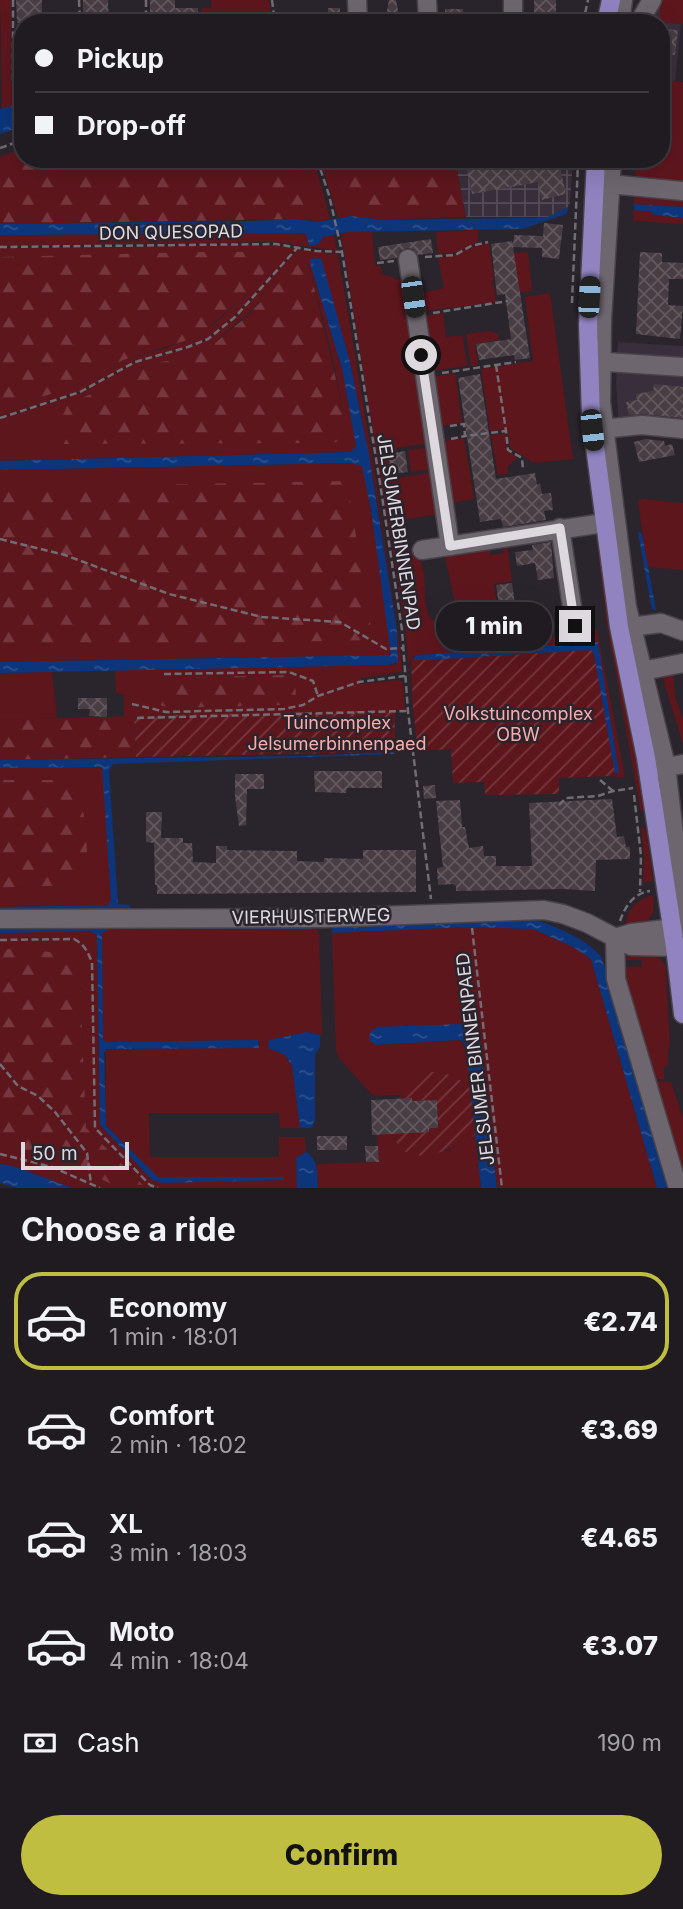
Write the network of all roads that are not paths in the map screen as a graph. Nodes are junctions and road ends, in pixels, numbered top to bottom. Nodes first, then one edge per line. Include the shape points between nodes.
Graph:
1 (599, 168) edge
2 (609, 168) edge
3 (603, 183) junction
4 (683, 191) edge
5 (408, 259) road end
6 (594, 361) junction
7 (683, 367) edge
8 (603, 429) junction
9 (683, 429) edge
10 (683, 438) edge
11 (604, 523) junction
12 (560, 528) junction
13 (450, 546) junction
14 (422, 550) dead end
15 (575, 626) dead end
16 (631, 627) junction
17 (683, 631) edge
18 (683, 663) edge
19 (636, 672) junction
20 (674, 765) edge
21 (648, 770) junction
22 (683, 910) edge
23 (0, 919) edge
24 (678, 928) edge
25 (615, 937) junction
26 (679, 947) edge
27 (683, 1014) edge
28 (678, 1188) edge

1 - 3 main road
2 - 3 street
3 - 4 street
3 - 6 main road
5 - 13 street
6 - 7 street
6 - 8 main road
8 - 9 street via 642,425
8 - 10 street
8 - 11 main road
8 - 16 street
11 - 12 street
11 - 19 main road via 619,627
12 - 13 street
12 - 15 street
13 - 14 street
16 - 17 street via 661,623
16 - 19 street
18 - 19 street
19 - 20 street
19 - 21 main road
20 - 21 street
20 - 22 street
21 - 24 main road
23 - 25 street, VIERHUISTERWEG via 324,918 544,910
24 - 25 street
24 - 26 main road
25 - 26 street, VIERHUISTERWEG via 631,946
25 - 28 street via 616,979
26 - 27 main road

